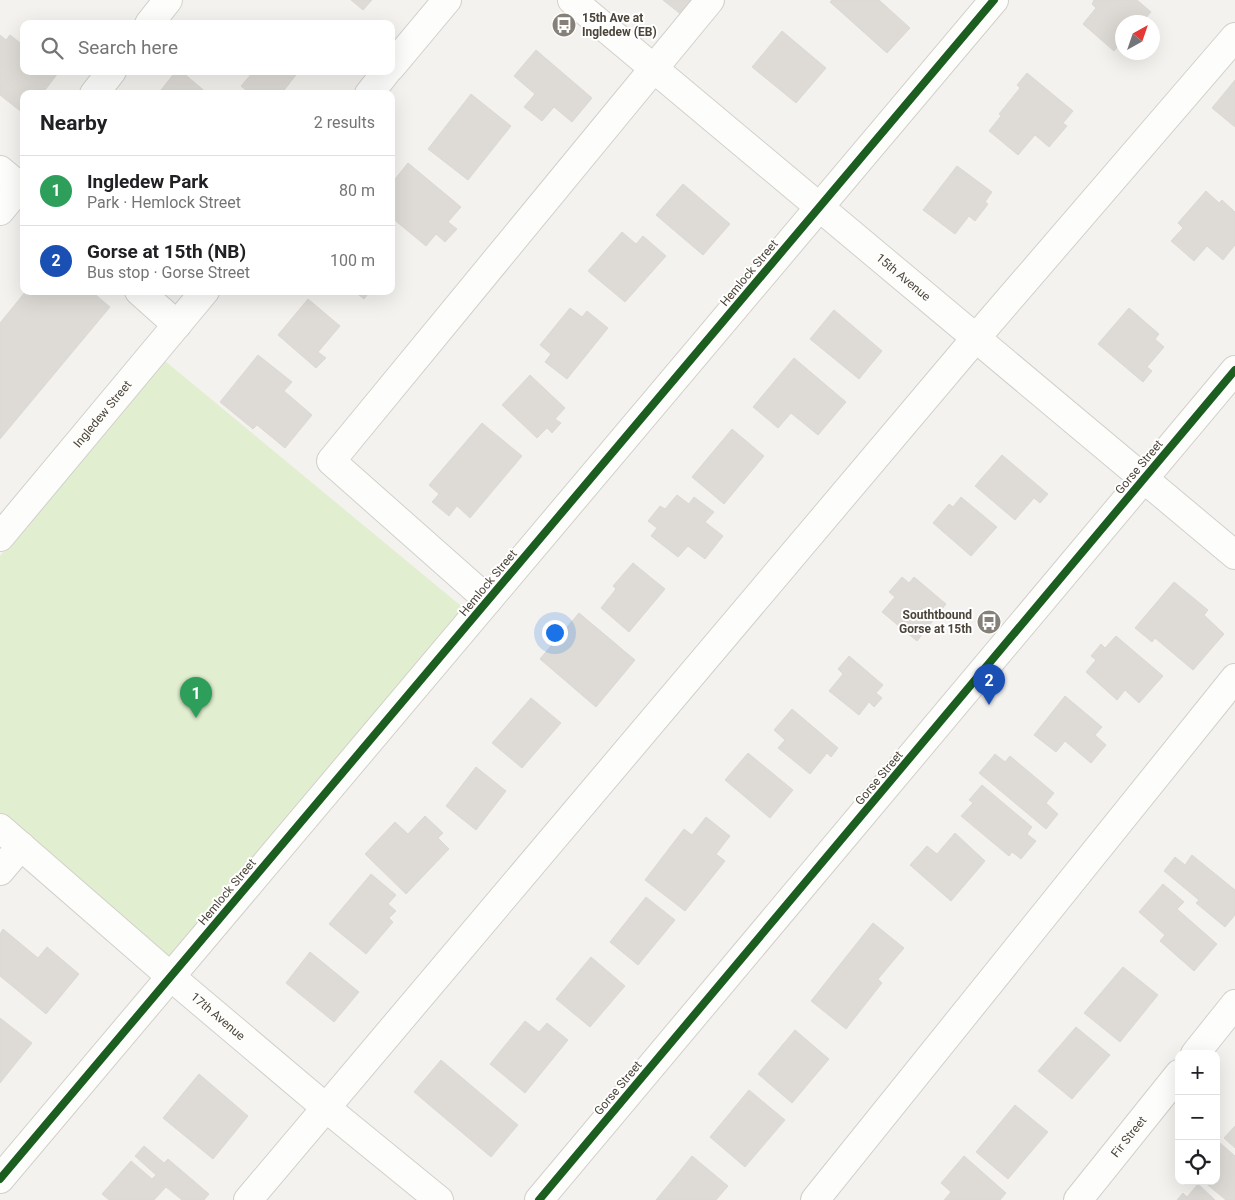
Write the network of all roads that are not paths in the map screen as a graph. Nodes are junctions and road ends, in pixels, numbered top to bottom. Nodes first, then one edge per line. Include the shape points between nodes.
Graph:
1 (168, 0) edge
2 (446, 0) edge
3 (572, 0) edge
4 (710, 0) edge
5 (994, 0) edge
6 (152, 20) edge
7 (1235, 36) edge
8 (395, 62) edge
9 (654, 68) junction
10 (109, 75) edge
11 (385, 75) edge
12 (97, 90) edge
13 (372, 90) edge
14 (17, 182) edge
15 (820, 206) junction
16 (0, 211) edge
17 (143, 295) edge
18 (202, 295) edge
19 (177, 325) junction
20 (975, 339) junction
21 (1235, 370) edge
22 (1144, 478) junction
23 (0, 537) edge
24 (1235, 556) edge
25 (488, 600) junction
26 (1235, 678) edge
27 (0, 828) edge
28 (21, 846) junction
29 (0, 872) edge
30 (170, 976) junction
31 (1235, 1004) edge
32 (1198, 1050) edge
33 (1175, 1079) edge
34 (325, 1107) junction
35 (0, 1179) edge
36 (248, 1200) edge
37 (439, 1200) edge
38 (539, 1200) edge
39 (815, 1200) edge
40 (1078, 1200) edge

1 - 6 street
2 - 8 street
3 - 9 street, 15th Avenue
4 - 9 street
5 - 15 street, Hemlock Street
7 - 20 street
9 - 15 street, 15th Avenue
9 - 25 street via 331,462
10 - 12 street
11 - 13 street
14 - 16 street
15 - 20 street, 15th Avenue
15 - 25 street, Hemlock Street
17 - 19 street
18 - 19 street, Ingledew Street
19 - 23 street, Ingledew Street
20 - 22 street, 15th Avenue
20 - 34 street
21 - 22 street, Gorse Street
22 - 24 street, 15th Avenue
22 - 38 street, Gorse Street
25 - 30 street, Hemlock Street
26 - 39 street
27 - 28 street, 17th Avenue
28 - 29 street
28 - 30 street, 17th Avenue
30 - 34 street, 17th Avenue
30 - 35 street, Hemlock Street
31 - 32 street
33 - 40 street, Fir Street
34 - 36 street
34 - 37 street, 17th Avenue

